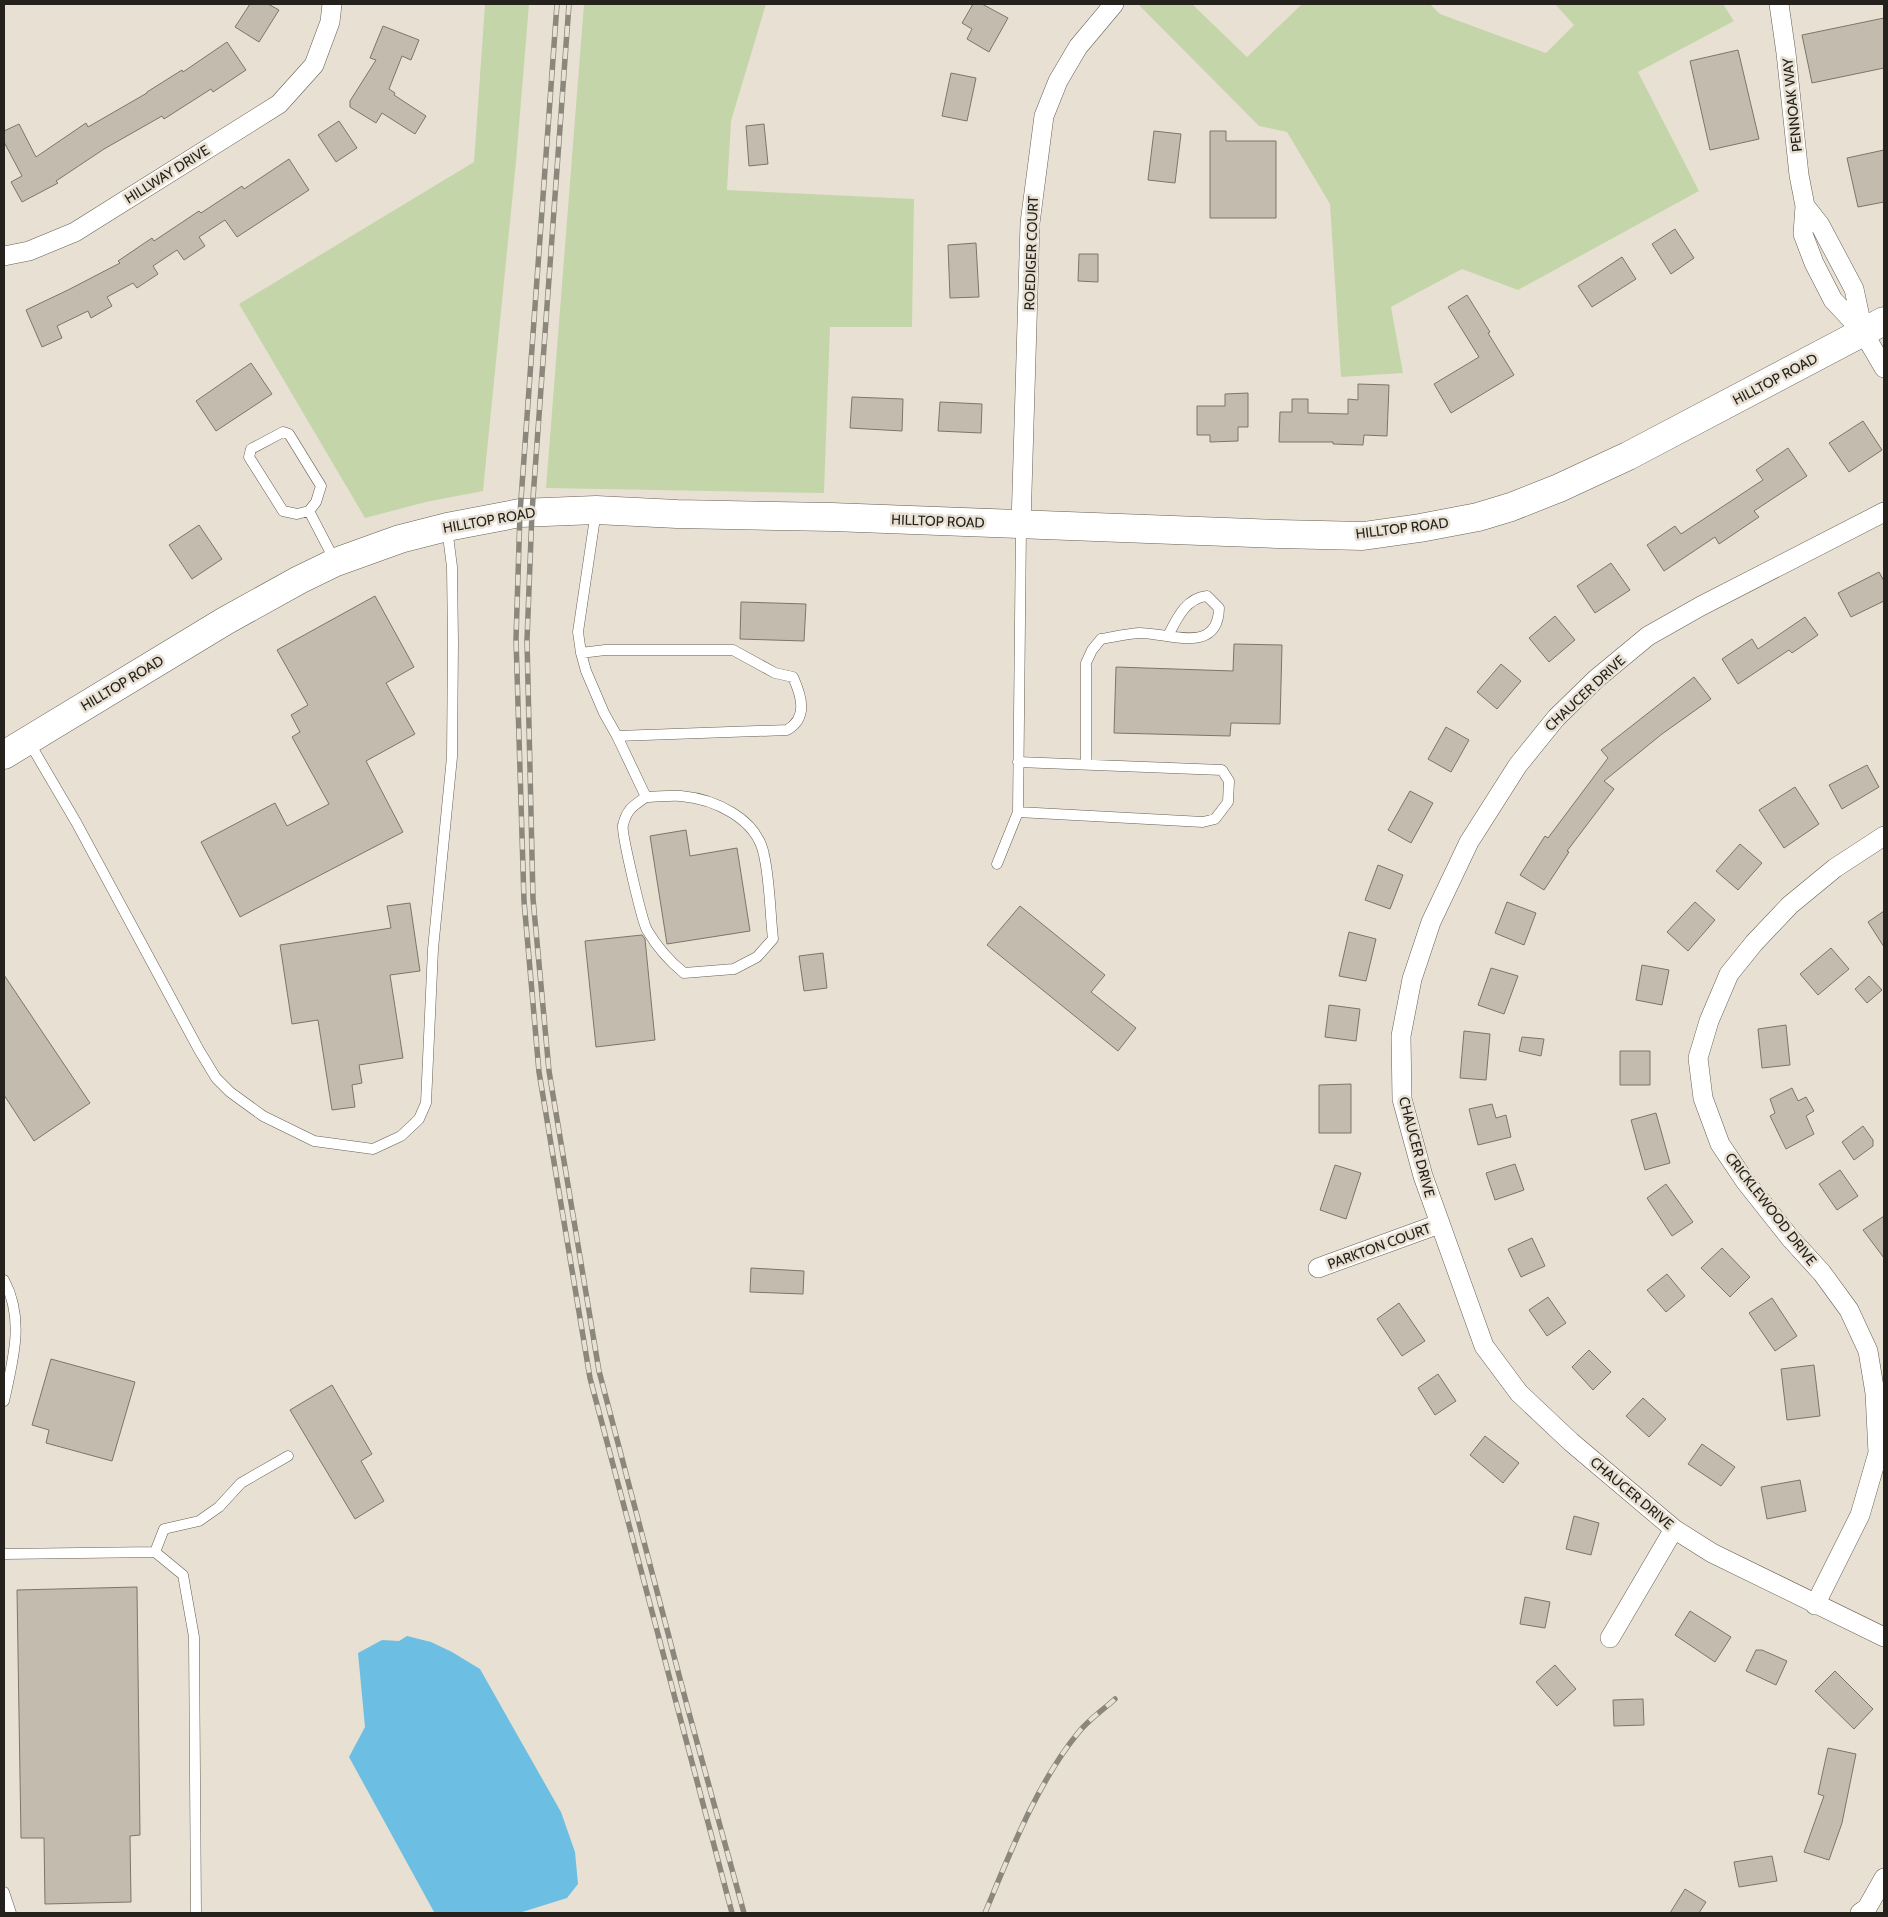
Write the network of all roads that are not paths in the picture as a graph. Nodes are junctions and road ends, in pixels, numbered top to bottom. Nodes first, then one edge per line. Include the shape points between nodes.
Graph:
1 (332, 4) edge
2 (1114, 4) edge
3 (1778, 4) edge
4 (4, 256) edge
5 (1874, 327) edge
6 (1884, 368) edge
7 (596, 510) junction
8 (310, 511) junction
9 (1884, 512) edge
10 (1021, 525) junction
11 (447, 527) junction
12 (336, 562) junction
13 (1168, 636) junction
14 (582, 653) junction
15 (618, 736) junction
16 (28, 740) junction
17 (4, 755) edge
18 (1018, 762) junction
19 (1086, 764) junction
20 (646, 797) junction
21 (1018, 812) junction
22 (1884, 836) edge
23 (997, 864) dead end
24 (1439, 1224) junction
25 (1318, 1268) dead end
26 (4, 1280) edge
27 (4, 1401) edge
28 (288, 1456) dead end
29 (1674, 1529) junction
30 (155, 1552) junction
31 (4, 1554) edge
32 (1815, 1605) junction
33 (1884, 1637) edge
34 (1610, 1638) dead end
35 (1884, 1878) edge
36 (4, 1892) edge
37 (11, 1913) edge
38 (196, 1913) edge
39 (1860, 1913) edge

1 - 4 street, HILLWAY DRIVE via 330,22 314,65 279,104 75,232 29,251
2 - 10 street, ROEDIGER COURT via 1078,47 1044,116 1030,223
3 - 5 street, PENNOAK WAY via 1805,206 1820,225
5 - 6 street, PENNOAK WAY
5 - 10 main road, HILLTOP ROAD via 1628,456 1559,488 1478,517 1363,536
7 - 10 main road, HILLTOP ROAD
7 - 11 main road, HILLTOP ROAD via 520,513
7 - 14 lane via 578,632
8 - 8 lane via 321,486 289,434 282,432 252,449 249,457 283,510 297,514
8 - 12 lane
9 - 24 street, CHAUCER DRIVE via 1648,636 1556,718 1518,765 1469,842 1431,922 1412,979 1401,1036 1402,1099 1422,1176
10 - 18 lane
11 - 12 main road, HILLTOP ROAD via 400,538
11 - 16 lane via 452,586 452,757 433,949 426,1103 419,1119 401,1136 373,1149 314,1141 263,1116 216,1078
12 - 16 main road, HILLTOP ROAD via 225,622
13 - 13 lane via 1196,638 1214,631 1219,621 1219,608 1207,596 1197,597 1184,609
13 - 19 lane via 1139,633 1101,639 1092,650 1086,663
14 - 15 lane via 604,713
14 - 15 lane via 605,650 733,650 775,673 793,677 798,687 802,713 796,724 787,730
15 - 20 lane
16 - 17 main road, HILLTOP ROAD
18 - 19 lane
18 - 21 lane
19 - 21 lane via 1222,770 1229,781 1228,802 1214,819 1203,822
20 - 20 lane via 682,796 720,805 744,822 757,837 764,853 773,940 757,957 734,969 684,973 656,946 645,927 622,828 628,810
21 - 23 lane
22 - 32 street, CRICKLEWOOD DRIVE via 1835,868 1790,904 1754,943 1729,974 1698,1058 1703,1098 1720,1144 1745,1181 1849,1310 1868,1351 1875,1393 1878,1453 1860,1515
24 - 25 street, PARKTON COURT
24 - 29 street, CHAUCER DRIVE via 1484,1346 1519,1393 1571,1442
26 - 27 lane via 12,1294 16,1342
28 - 30 lane via 241,1483 219,1507 199,1521 164,1529
29 - 32 street, CHAUCER DRIVE via 1712,1553
29 - 34 street
30 - 31 lane
30 - 38 lane via 183,1575 194,1637
32 - 33 street, CHAUCER DRIVE
35 - 39 street
36 - 37 lane

